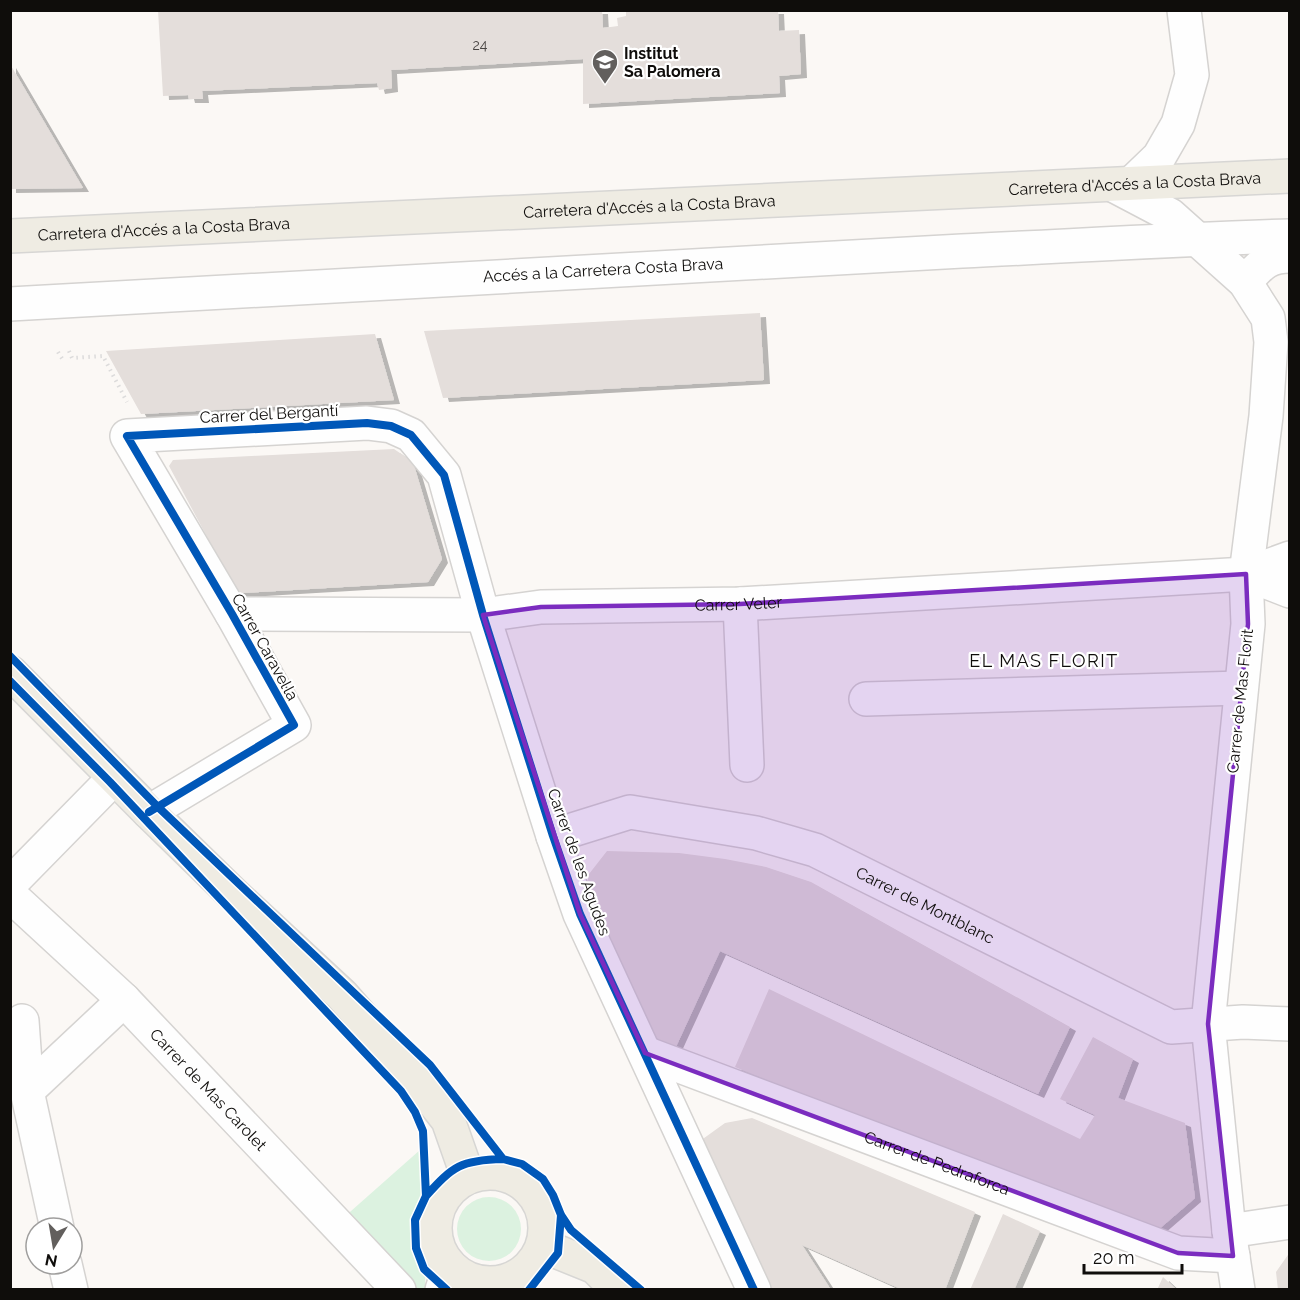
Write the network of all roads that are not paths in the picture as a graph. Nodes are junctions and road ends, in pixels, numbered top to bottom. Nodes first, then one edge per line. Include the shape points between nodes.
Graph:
1 (1184, 10) edge
2 (1290, 176) edge
3 (1122, 184) junction
4 (10, 236) edge
5 (1290, 236) edge
6 (1195, 238) junction
7 (1290, 256) edge
8 (1245, 282) junction
9 (10, 304) edge
10 (127, 420) joint
11 (411, 435) joint
12 (1290, 558) edge
13 (1246, 574) junction
14 (1290, 591) edge
15 (740, 604) junction
16 (232, 614) junction
17 (483, 615) junction
18 (10, 672) edge
19 (1241, 688) junction
20 (866, 699) dead end
21 (747, 765) dead end
22 (114, 778) junction
23 (149, 812) junction
24 (553, 836) junction
25 (10, 884) edge
26 (10, 895) edge
27 (124, 1000) junction
28 (14, 1020) edge
29 (1208, 1024) junction
30 (1290, 1024) edge
31 (645, 1053) junction
32 (27, 1091) junction
33 (468, 1177) junction
34 (54, 1216) edge
35 (1290, 1222) edge
36 (1231, 1244) junction
37 (543, 1246) junction
38 (446, 1278) edge
39 (399, 1290) edge
40 (618, 1290) edge
41 (754, 1290) edge
42 (1238, 1290) edge

1 - 3 street via 1192,75 1178,124 1159,156
2 - 3 main road, Carretera d'Accés a la Costa Brava
3 - 4 main road, Carretera d'Accés a la Costa Brava
3 - 6 street, Carrer de Mas Florit
5 - 6 street, Accés a la Carretera Costa Brava
6 - 8 street, Carrer de Mas Florit
6 - 9 street, Accés a la Carretera Costa Brava
7 - 8 street via 1276,256 1263,263
8 - 13 street, Carrer de Mas Florit via 1268,318 1271,342
10 - 11 street, Carrer del Bergantí via 367,423 391,426
10 - 16 street, Carrer Caravel·la
11 - 17 street, Carrer de les Agudes via 444,475
12 - 13 street
13 - 14 street
13 - 15 street, Carrer Veler
13 - 19 street, Carrer de Mas Florit via 1248,624
15 - 17 street, Carrer Veler via 541,608
15 - 21 street
16 - 17 street, Carrer Veler
16 - 23 street, Carrer Caravel·la via 294,725
17 - 24 street, Carrer de les Agudes
18 - 22 main road
19 - 20 street
19 - 29 street, Carrer de Mas Florit
22 - 23 main road
22 - 25 street
23 - 33 main road via 342,995 414,1077 448,1120
24 - 29 street, Carrer de Montblanc via 630,812 756,833 815,850 1171,1026
24 - 31 street, Carrer de les Agudes via 580,914
26 - 27 street, Carrer de Mas Carolet
27 - 32 street
27 - 39 street, Carrer de Mas Carolet
28 - 32 street
29 - 30 street, Carrer de Montblanc
29 - 36 street, Carrer de Mas Florit
31 - 36 street, Carrer de Pedraforca via 1178,1253
31 - 41 street, Carrer de les Agudes
32 - 34 street
33 - 37 main road via 495,1173 510,1176 532,1191 546,1221
33 - 38 main road via 447,1193 435,1221
35 - 36 street, Carrer de Pedraforca
36 - 42 street, Carrer de Mas Florit
37 - 38 main road via 531,1266 505,1281
37 - 40 main road via 595,1267

